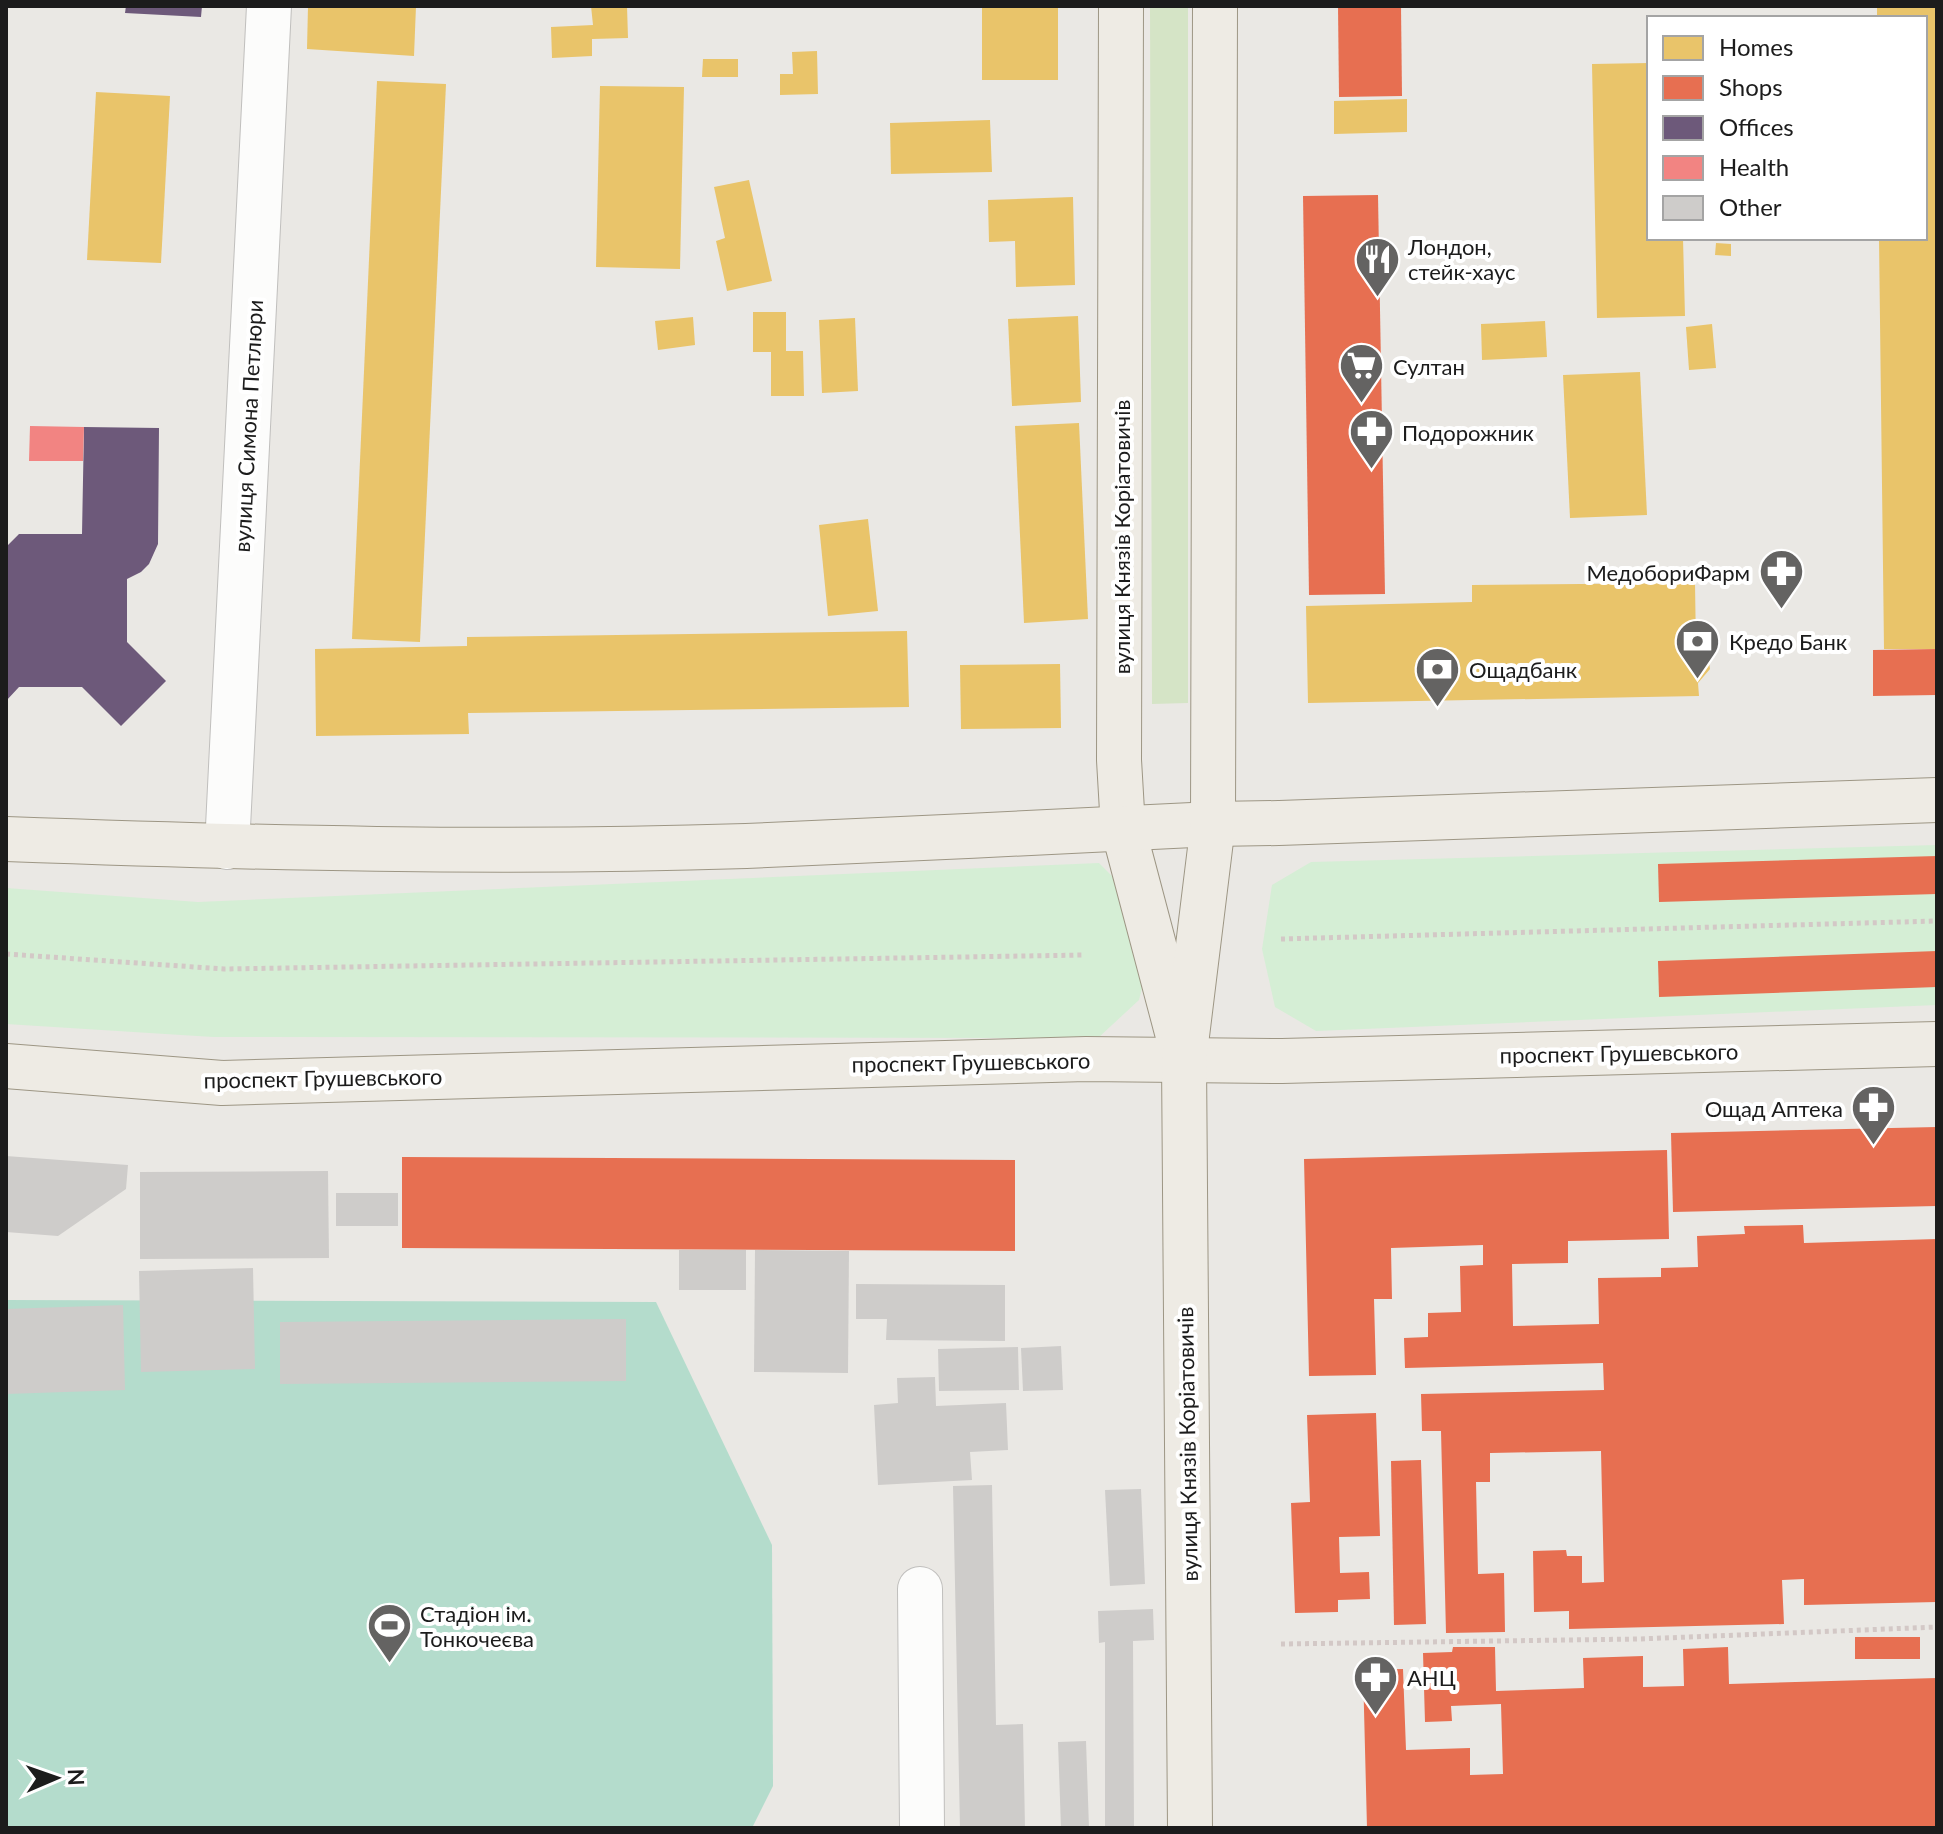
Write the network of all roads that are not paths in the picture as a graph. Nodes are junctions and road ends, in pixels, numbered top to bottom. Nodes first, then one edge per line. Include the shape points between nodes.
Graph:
1 (269, 6) edge
2 (1121, 6) edge
3 (1215, 6) edge
4 (1937, 800) edge
5 (1213, 824) junction
6 (1123, 828) junction
7 (6, 839) edge
8 (227, 847) junction
9 (1937, 1044) edge
10 (1184, 1060) junction
11 (6, 1066) edge
12 (920, 1589) dead end
13 (922, 1828) edge
14 (1190, 1828) edge

1 - 8 street, вулиця Симона Петлюри
2 - 6 main road, вулиця Князів Коріатовичів
3 - 5 main road, вулиця Князів Коріатовичів
4 - 5 main road
5 - 6 main road
5 - 10 main road, вулиця Князів Коріатовичів
6 - 8 main road via 745,846
6 - 10 main road, вулиця Князів Коріатовичів
7 - 8 main road
9 - 10 main road, проспект Грушевського
10 - 11 main road, проспект Грушевського via 222,1083
10 - 14 main road, вулиця Князів Коріатовичів
12 - 13 street

